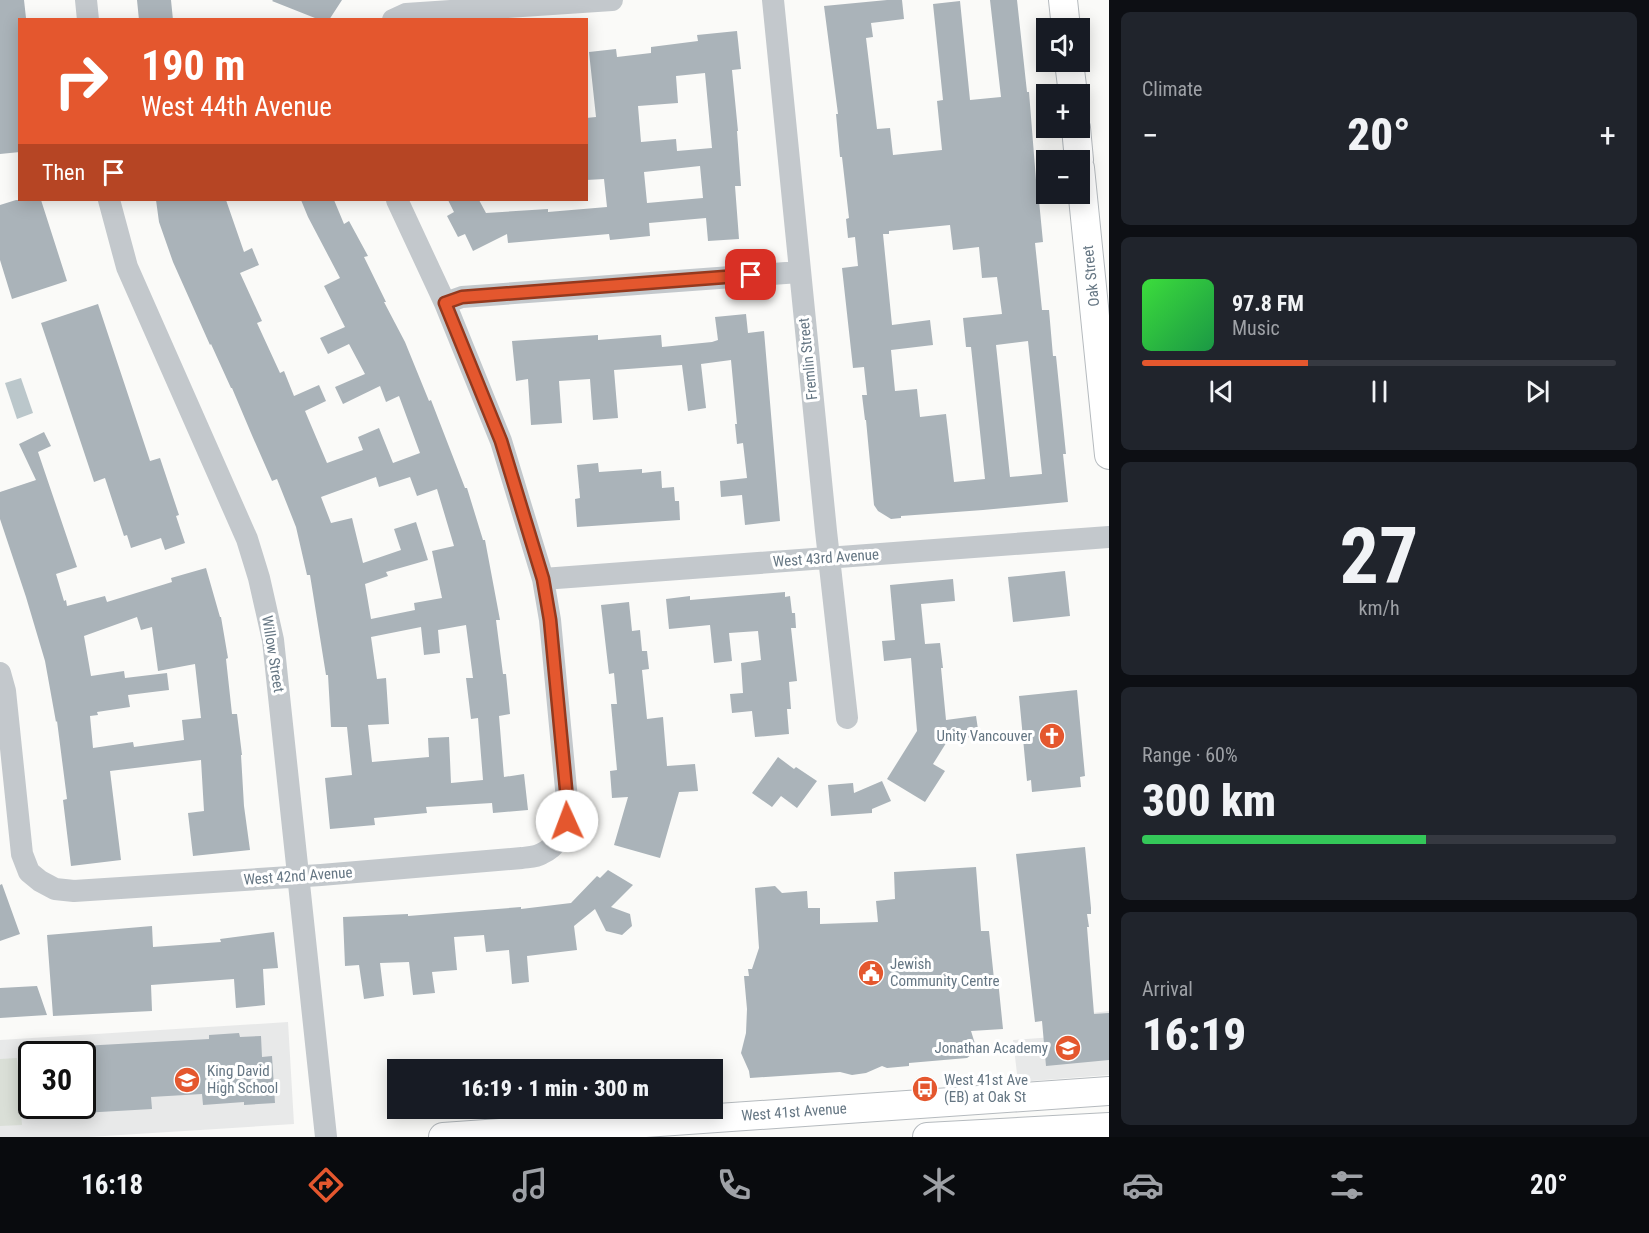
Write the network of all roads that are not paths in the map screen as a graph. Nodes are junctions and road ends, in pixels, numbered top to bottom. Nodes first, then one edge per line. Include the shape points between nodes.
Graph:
1 (86, 0) edge
2 (612, 0) edge
3 (773, 0) edge
4 (1063, 0) edge
5 (88, 18) edge
6 (397, 18) edge
7 (1065, 18) edge
8 (109, 201) edge
9 (397, 201) edge
10 (1084, 204) edge
11 (799, 272) junction
12 (445, 303) junction
13 (1109, 455) edge
14 (1109, 537) edge
15 (828, 558) junction
16 (543, 579) junction
17 (0, 673) edge
18 (846, 718) dead end
19 (298, 876) junction
20 (1109, 1091) edge
21 (922, 1104) junction
22 (1109, 1127) edge
23 (576, 1132) edge
24 (326, 1137) edge
25 (443, 1137) edge
26 (926, 1137) edge

1 - 5 street
2 - 6 street via 406,14
3 - 11 street, Fremlin Street
4 - 7 main road
8 - 19 street, Willow Street via 127,267 247,539 259,578 273,640
9 - 12 street
10 - 13 main road, Oak Street
11 - 12 street via 462,297
11 - 15 street, Fremlin Street
12 - 16 street via 501,441
14 - 15 street, West 43rd Avenue
15 - 16 street, West 43rd Avenue
15 - 18 street, Fremlin Street
16 - 19 street, West 42nd Avenue via 568,810 563,832 555,844 541,855 522,858
17 - 19 street, West 42nd Avenue via 22,854 29,872 40,881 55,889 74,891
19 - 24 street, Willow Street
20 - 21 main road, West 41st Avenue
21 - 23 main road, West 41st Avenue
21 - 26 main road
22 - 26 main road
23 - 25 main road, West 41st Avenue

